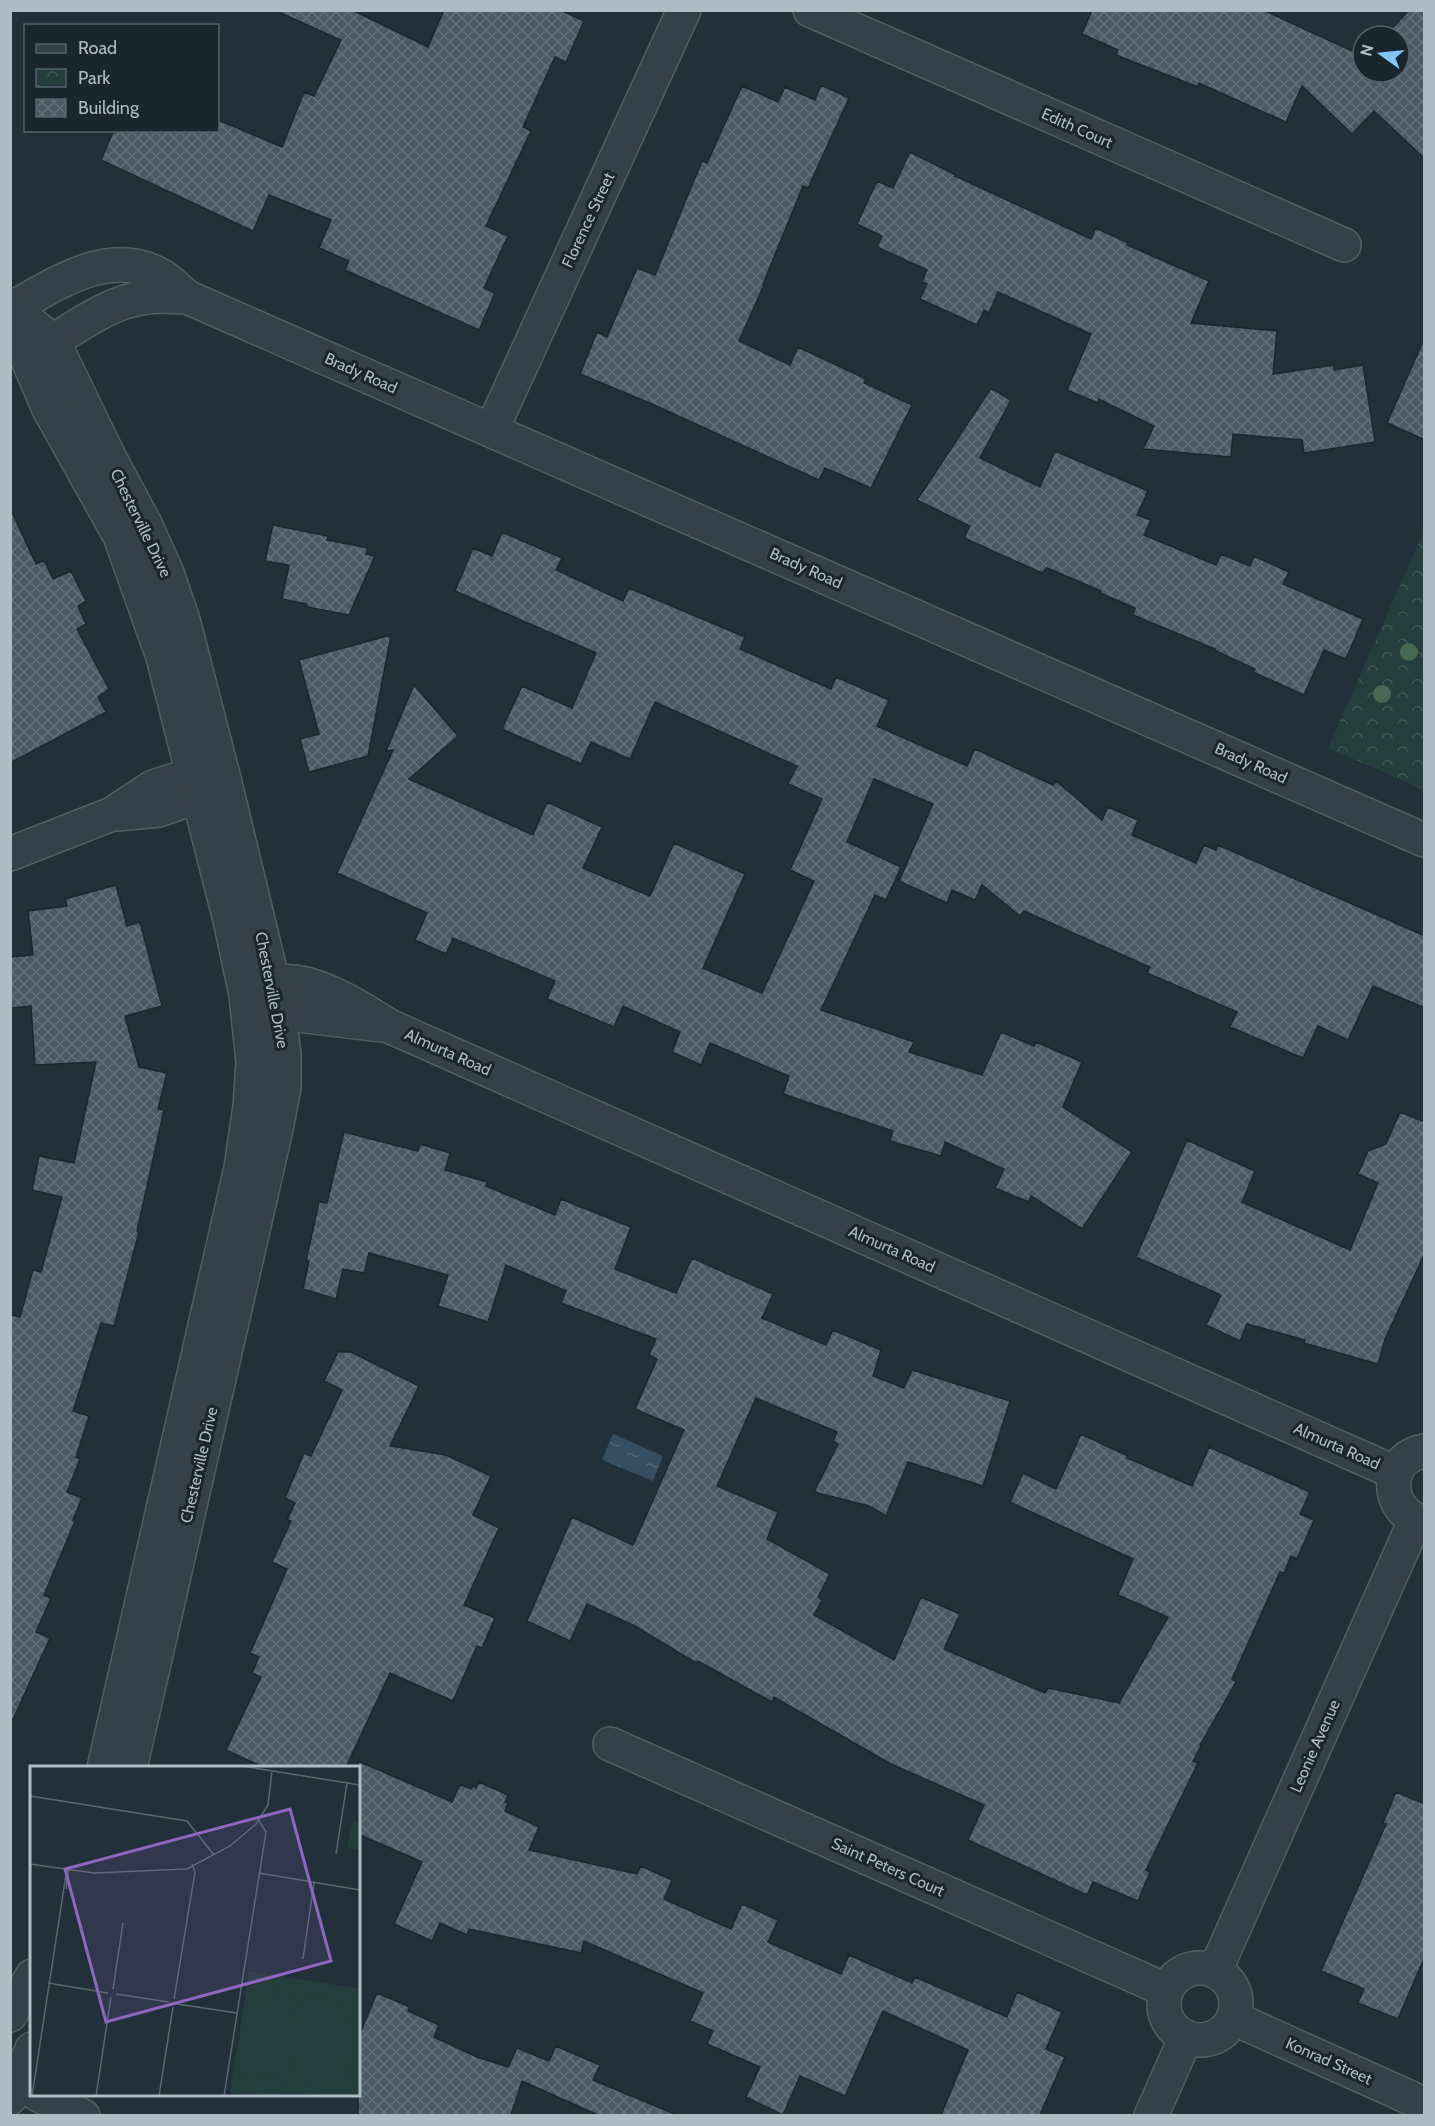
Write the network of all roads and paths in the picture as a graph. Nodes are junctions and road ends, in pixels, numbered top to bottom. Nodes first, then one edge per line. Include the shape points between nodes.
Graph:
1 (684, 10) edge
2 (810, 10) edge
3 (1344, 245) dead end
4 (187, 297) junction
5 (11, 307) edge
6 (40, 350) junction
7 (492, 429) junction
8 (206, 783) junction
9 (1425, 840) edge
10 (10, 854) edge
11 (266, 996) junction
12 (1425, 1451) edge
13 (1396, 1473) junction
14 (1420, 1522) edge
15 (610, 1744) dead end
16 (104, 1766) edge
17 (130, 1766) edge
18 (1215, 1971) junction
19 (30, 1980) edge
20 (1166, 1990) junction
21 (10, 2015) edge
22 (1233, 2018) junction
23 (1186, 2037) junction
24 (30, 2057) edge
25 (21, 2091) edge
26 (34, 2096) edge
27 (1425, 2104) edge
28 (83, 2115) edge
29 (1151, 2115) edge

1 - 7 street, Florence Street
2 - 3 street, Edith Court
4 - 5 street, Brady Road via 163,277 144,268 112,265 86,270
4 - 6 street, Brady Road via 130,300
4 - 7 street, Brady Road
5 - 6 street, Brady Road
6 - 8 street, Chesterville Drive via 50,409 120,536
7 - 9 street, Brady Road
8 - 10 street via 159,810 112,814
8 - 11 street, Chesterville Drive
11 - 13 street, Almurta Road via 281,982 328,992 389,1026
11 - 16 street, Chesterville Drive via 253,1062 241,1168
11 - 17 street, Chesterville Drive via 284,1054 276,1129
12 - 13 street via 1411,1455
13 - 14 street via 1393,1484 1398,1506
14 - 18 street, Leonie Avenue
15 - 20 street, Saint Peters Court
18 - 20 street via 1192,1968 1181,1972
18 - 22 street via 1224,1977 1235,1996
19 - 21 street
20 - 23 street via 1165,2012 1169,2022
22 - 23 street via 1218,2035 1197,2040
22 - 27 street, Konrad Street
23 - 29 street
24 - 25 street
26 - 28 street

